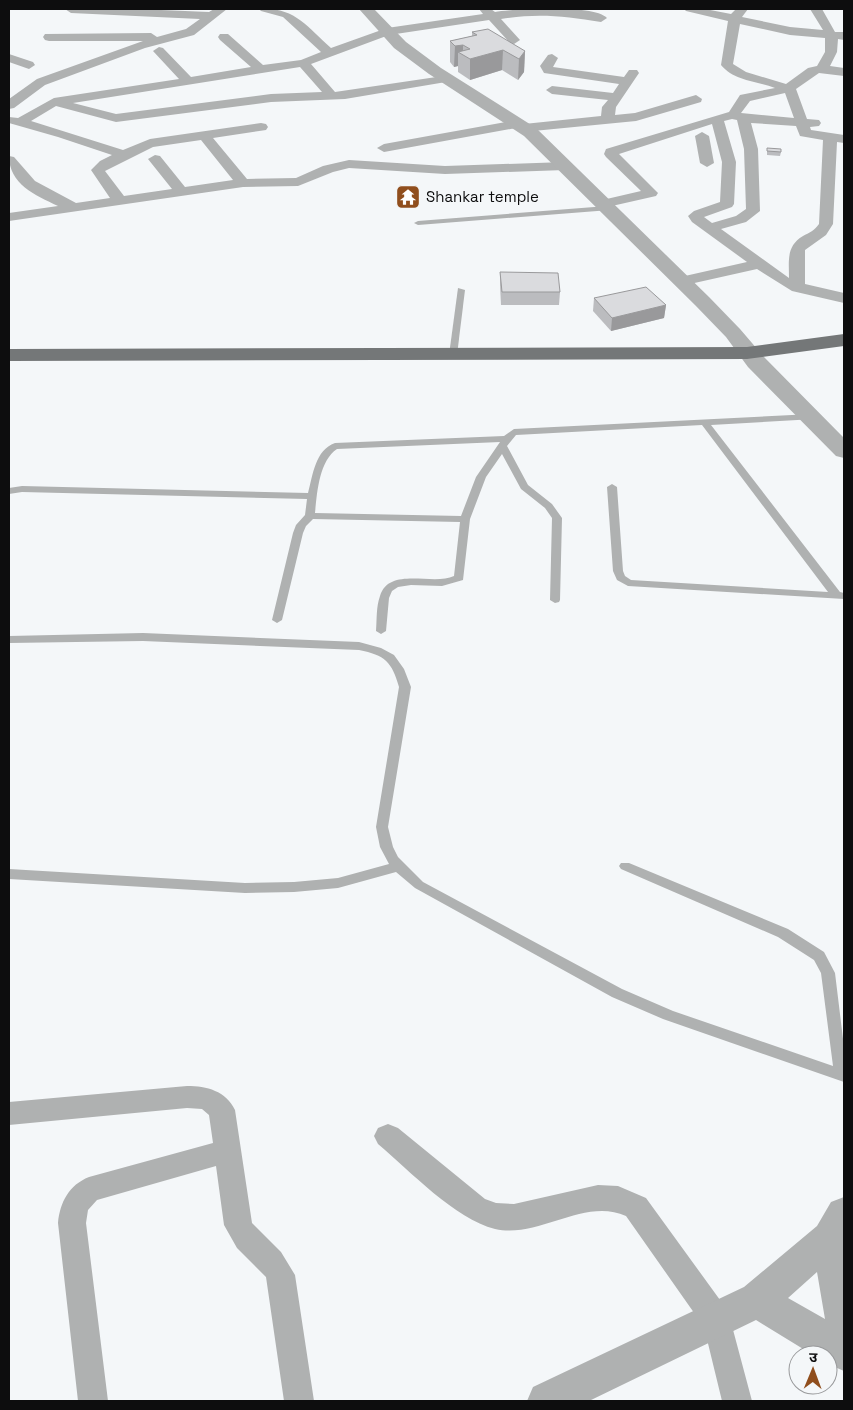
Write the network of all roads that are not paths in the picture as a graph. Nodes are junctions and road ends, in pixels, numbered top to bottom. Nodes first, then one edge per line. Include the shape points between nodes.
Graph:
1 (71, 9) edge
2 (166, 9) edge
3 (265, 9) edge
4 (370, 9) edge
5 (690, 9) edge
6 (816, 9) edge
7 (541, 10) edge
8 (129, 12) junction
9 (217, 12) edge
10 (488, 12) edge
11 (738, 13) edge
12 (601, 18) dead end
13 (387, 32) junction
14 (838, 35) edge
15 (49, 37) dead end
16 (224, 37) dead end
17 (514, 40) dead end
18 (160, 45) junction
19 (330, 54) junction
20 (9, 58) edge
21 (552, 58) dead end
22 (303, 63) junction
23 (29, 66) dead end
24 (822, 68) junction
25 (261, 70) junction
26 (844, 72) edge
27 (446, 78) junction
28 (105, 80) dead end
29 (188, 81) junction
30 (786, 88) junction
31 (9, 89) edge
32 (552, 90) dead end
33 (114, 92) junction
34 (24, 93) junction
35 (332, 96) junction
36 (618, 97) junction
37 (696, 99) dead end
38 (54, 102) junction
39 (9, 105) edge
40 (738, 116) junction
41 (15, 120) edge
42 (605, 120) junction
43 (800, 122) junction
44 (719, 124) junction
45 (520, 126) junction
46 (844, 127) edge
47 (261, 128) dead end
48 (204, 135) junction
49 (702, 136) junction
50 (837, 138) edge
51 (384, 148) dead end
52 (662, 148) dead end
53 (124, 155) junction
54 (155, 159) dead end
55 (9, 160) edge
56 (707, 163) dead end
57 (565, 166) junction
58 (243, 183) junction
59 (182, 192) junction
60 (120, 201) junction
61 (605, 206) junction
62 (75, 208) junction
63 (9, 217) edge
64 (418, 223) dead end
65 (709, 228) junction
66 (760, 264) junction
67 (681, 281) junction
68 (797, 288) junction
69 (461, 290) dead end
70 (844, 298) edge
71 (844, 340) edge
72 (844, 352) edge
73 (9, 355) edge
74 (453, 356) junction
75 (751, 357) junction
76 (9, 366) edge
77 (812, 417) junction
78 (704, 422) junction
79 (504, 442) junction
80 (844, 452) edge
81 (612, 487) dead end
82 (9, 491) edge
83 (312, 496) junction
84 (310, 516) junction
85 (465, 519) junction
86 (840, 596) edge
87 (554, 600) dead end
88 (277, 620) dead end
89 (381, 631) dead end
90 (9, 640) edge
91 (625, 866) dead end
92 (397, 867) junction
93 (9, 874) edge
94 (843, 1075) edge
95 (9, 1113) edge
96 (388, 1136) dead end
97 (228, 1151) junction
98 (837, 1226) edge
99 (757, 1300) junction
100 (844, 1320) edge
101 (717, 1321) junction
102 (844, 1352) edge
103 (93, 1401) edge
104 (299, 1401) edge
105 (547, 1401) edge
106 (737, 1401) edge

1 - 8 street
2 - 8 street
3 - 19 street via 286,15
4 - 13 street
5 - 11 street
6 - 14 street
7 - 10 street
7 - 12 street
8 - 9 street
9 - 18 street via 190,32
10 - 13 street
10 - 17 street
11 - 14 street via 790,31
11 - 30 street via 727,65 737,72
13 - 19 street
13 - 27 street
14 - 24 street via 831,57
15 - 18 street via 140,36
16 - 25 street
18 - 29 street
18 - 34 street via 41,82
19 - 22 street
20 - 23 street
21 - 36 street via 546,66 548,70 630,77
22 - 25 street
22 - 35 street
24 - 26 street
24 - 30 street via 812,69
25 - 29 street
27 - 35 street
27 - 45 street
28 - 33 street
29 - 33 street
30 - 40 street via 745,98
30 - 43 street via 795,99
31 - 34 street
32 - 36 street
33 - 38 street
34 - 39 street
35 - 38 street via 271,98 116,118
36 - 42 street via 609,107
37 - 42 street via 636,117
38 - 41 street
40 - 43 street
40 - 44 street
40 - 65 street via 751,149 753,211 742,219
41 - 53 street
42 - 45 street
43 - 46 street
43 - 50 street via 808,135
44 - 49 street
44 - 61 street via 611,152 651,193
44 - 65 street via 729,162 727,204 695,216
45 - 51 street
45 - 57 street
47 - 48 street
48 - 53 street via 150,143
48 - 58 street
49 - 52 street
49 - 56 street
50 - 68 street via 826,224 823,231 797,250
53 - 60 street via 98,170
54 - 59 street
55 - 62 street via 20,178 30,186
57 - 58 street via 454,170 349,164 298,182
57 - 61 street
58 - 59 street
59 - 60 street
60 - 62 street
61 - 64 lane
61 - 67 street
62 - 63 street
65 - 66 street
66 - 67 street
66 - 68 street
67 - 75 street via 733,333
68 - 70 street
69 - 74 lane
71 - 75 main road
72 - 75 main road
73 - 74 main road
74 - 75 main road
75 - 76 main road via 451,367
75 - 77 street
77 - 78 lane
77 - 80 street
78 - 79 lane via 524,430 514,432
78 - 86 lane
79 - 83 lane via 335,446 324,456
79 - 85 lane via 481,477
79 - 87 lane via 524,487 549,506 557,518
81 - 86 lane via 618,571 628,583
82 - 83 lane
83 - 84 lane
84 - 85 lane
84 - 88 lane via 298,533
85 - 89 lane via 459,578 448,583 402,583 393,586 386,596
90 - 92 lane via 143,637 358,646 380,650 392,658 401,671 404,687 382,826 386,849
91 - 94 lane via 783,933 819,956 828,973
92 - 93 lane via 338,883 255,888
92 - 94 lane via 419,886 617,994 668,1015
95 - 97 street via 204,1097 214,1101 222,1110
96 - 101 street via 476,1209 496,1216 514,1216 598,1198 618,1199 636,1207
97 - 103 street via 89,1190 78,1199 72,1223
97 - 104 street via 238,1225 243,1236 276,1264 280,1275
98 - 99 street
98 - 100 street
99 - 101 street
99 - 102 street
101 - 105 street
101 - 106 street

